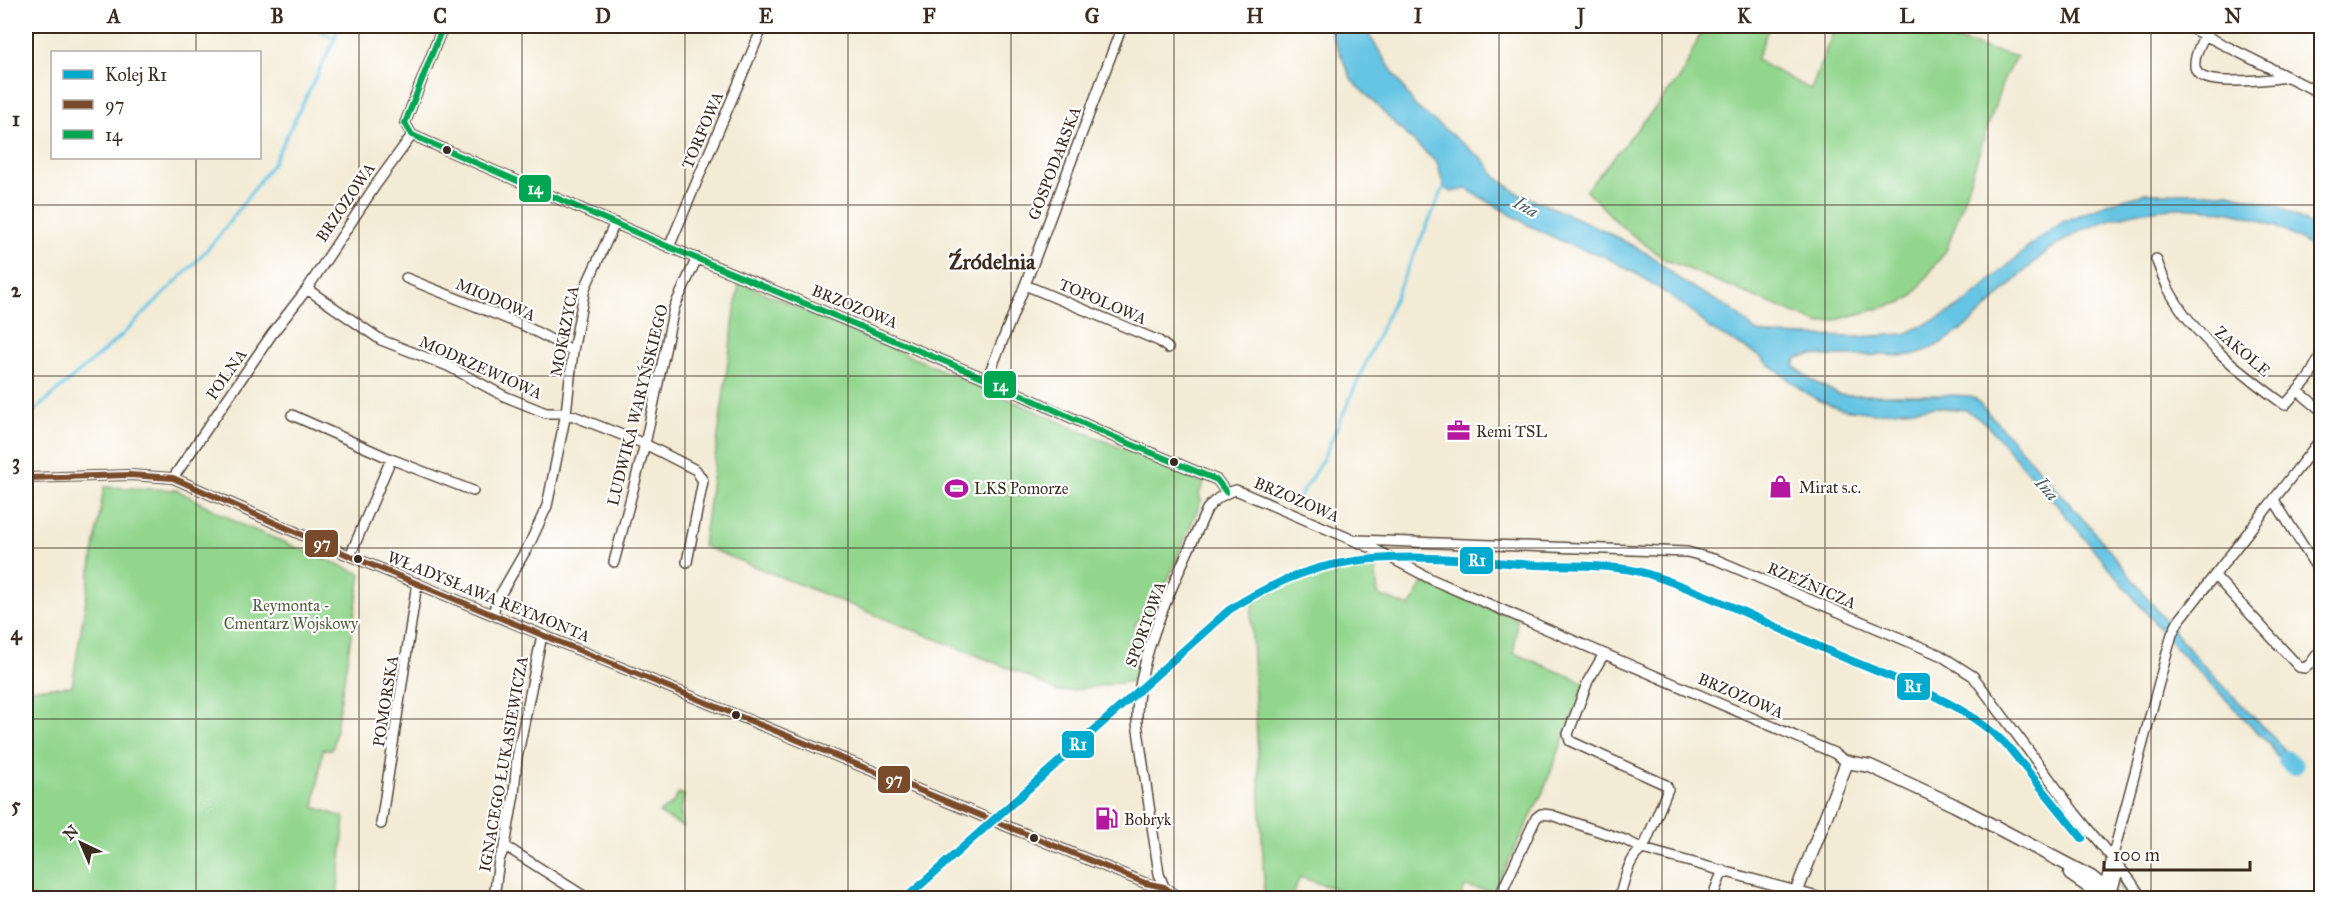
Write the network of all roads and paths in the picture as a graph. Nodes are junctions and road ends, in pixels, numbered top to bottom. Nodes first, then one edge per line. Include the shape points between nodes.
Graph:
1 (443, 26) edge
2 (764, 26) edge
3 (1122, 26) edge
4 (2186, 26) edge
5 (2205, 35) junction
6 (2287, 77) junction
7 (2322, 94) edge
8 (412, 135) junction
9 (615, 223) junction
10 (669, 247) junction
11 (697, 258) junction
12 (2156, 259) dead end
13 (406, 278) dead end
14 (1024, 285) junction
15 (308, 289) junction
16 (1168, 348) dead end
17 (573, 351) junction
18 (2321, 357) edge
19 (987, 379) junction
20 (2298, 391) junction
21 (2322, 411) edge
22 (566, 413) junction
23 (292, 415) dead end
24 (645, 444) junction
25 (2322, 451) edge
26 (391, 459) junction
27 (26, 478) edge
28 (172, 478) junction
29 (473, 491) dead end
30 (1226, 492) junction
31 (2274, 500) junction
32 (1352, 540) junction
33 (350, 556) junction
34 (614, 562) dead end
35 (687, 562) dead end
36 (2215, 576) junction
37 (2322, 576) edge
38 (417, 583) junction
39 (494, 615) junction
40 (542, 634) junction
41 (2322, 648) edge
42 (1604, 654) junction
43 (1847, 762) junction
44 (381, 824) dead end
45 (506, 846) junction
46 (1643, 849) junction
47 (2111, 859) junction
48 (2119, 868) junction
49 (1723, 870) junction
50 (1164, 887) junction
51 (1795, 894) edge
52 (2107, 896) edge
53 (494, 898) edge
54 (587, 898) edge
55 (1179, 898) edge
56 (1499, 898) edge
57 (1618, 898) edge
58 (1712, 898) edge
59 (1821, 898) edge
60 (2123, 898) edge
61 (2142, 898) edge

1 - 8 street via 405,123
2 - 10 street, TORFOWA
3 - 14 street, GOSPODARSKA
4 - 5 street
5 - 6 street
5 - 6 street via 2194,59 2201,77 2216,81
6 - 7 street
8 - 9 street, BRZOZOWA
8 - 15 street, BRZOZOWA
9 - 10 street, BRZOZOWA
9 - 17 street, MOKRZYCA via 585,288
10 - 11 street, BRZOZOWA
11 - 19 street, BRZOZOWA
11 - 24 street, LUDWIKA WARYŃSKIEGO via 674,308
12 - 20 street, ZAKOLE via 2169,290 2198,332 2285,405
13 - 17 street, MIODOWA via 525,326
14 - 16 street, TOPOLOWA
14 - 19 street, GOSPODARSKA
15 - 22 street, MODRZEWIOWA via 381,340 448,366 546,413
15 - 28 street, POLNA
17 - 22 street, MOKRZYCA
18 - 20 street
19 - 30 street, BRZOZOWA via 1217,480
20 - 21 street
22 - 24 street, MODRZEWIOWA
22 - 39 street, MOKRZYCA via 547,506 496,602
23 - 26 street
24 - 34 street, LUDWIKA WARYŃSKIEGO
24 - 35 street, MODRZEWIOWA via 696,470 703,481
25 - 31 street via 2317,444
26 - 29 street
26 - 33 street
27 - 28 street, WŁADYSŁAWA REYMONTA
28 - 33 street, WŁADYSŁAWA REYMONTA
30 - 32 street, BRZOZOWA via 1236,490
30 - 50 street, SPORTOWA via 1207,509 1146,658 1137,704 1159,874
31 - 36 street
31 - 37 street
32 - 42 street, BRZOZOWA via 1433,580
32 - 47 street, RZEŹNICZA via 1687,552 1727,565 1940,655 1972,676
33 - 38 street, WŁADYSŁAWA REYMONTA
36 - 41 street via 2299,667 2310,664
36 - 47 street via 2172,634
38 - 39 street, WŁADYSŁAWA REYMONTA
38 - 44 street, POMORSKA
39 - 40 street, WŁADYSŁAWA REYMONTA
40 - 45 street, IGNACEGO ŁUKASIEWICZA via 517,758
40 - 50 street, WŁADYSŁAWA REYMONTA via 1145,883
42 - 43 street, BRZOZOWA
42 - 46 street via 1588,681 1568,734 1570,741 1666,786 1668,794
43 - 51 street
43 - 52 street, BRZOZOWA via 1870,766 1954,805 2091,877
45 - 53 street, IGNACEGO ŁUKASIEWICZA via 499,860
45 - 54 street
46 - 49 street
46 - 56 street via 1541,814
46 - 57 street via 1633,858
47 - 48 street, RZEŹNICZA
47 - 52 street
48 - 52 street
48 - 61 street, RZEŹNICZA
49 - 51 street
49 - 58 street
50 - 55 street
51 - 59 street
52 - 60 street, BRZOZOWA

